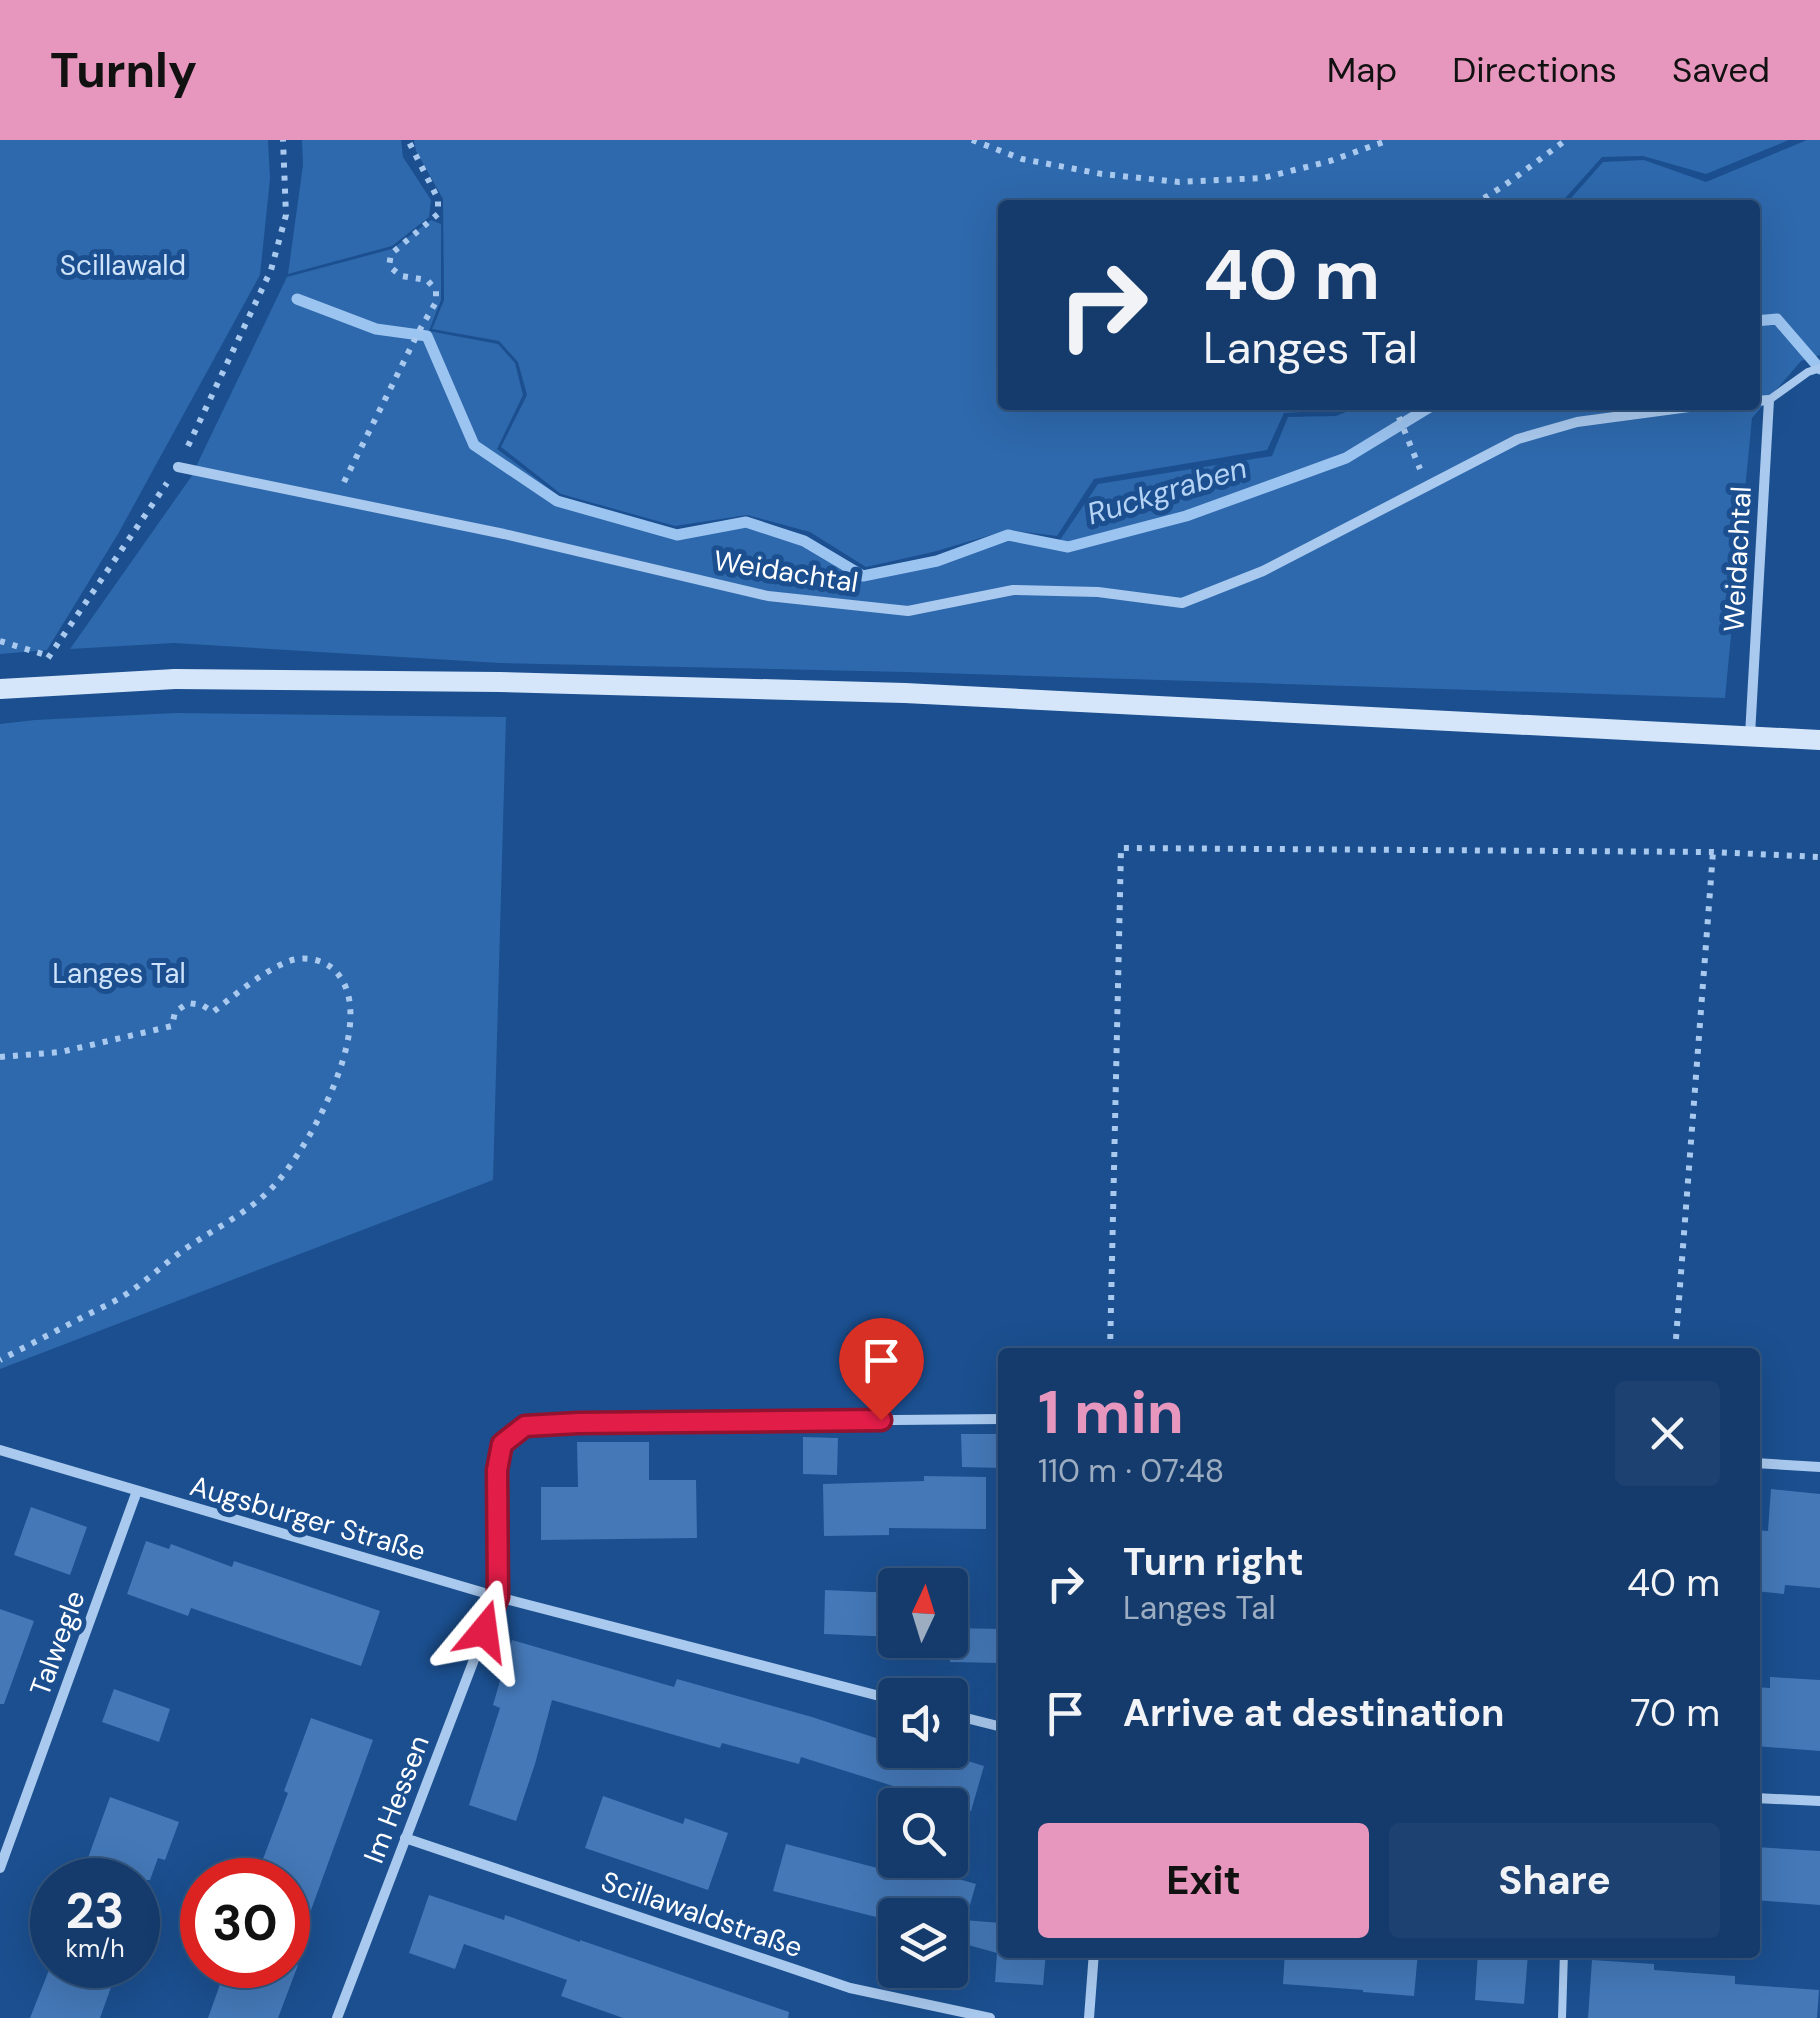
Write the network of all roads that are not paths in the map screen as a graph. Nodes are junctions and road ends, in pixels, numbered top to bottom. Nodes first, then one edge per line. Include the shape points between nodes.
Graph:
1 (1820, 368) edge
2 (1769, 400) junction
3 (1760, 401) edge
4 (1667, 410) edge
5 (178, 468) road end
6 (0, 690) edge
7 (1750, 735) junction
8 (1820, 740) edge
9 (998, 1419) edge
10 (0, 1450) edge
11 (1760, 1463) edge
12 (1820, 1467) edge
13 (137, 1490) junction
14 (498, 1597) junction
15 (878, 1696) edge
16 (968, 1719) edge
17 (998, 1727) edge
18 (1760, 1798) edge
19 (1820, 1802) edge
20 (405, 1838) junction
21 (0, 1868) edge
22 (1094, 1958) edge
23 (1564, 1958) edge
24 (336, 2018) edge
25 (990, 2018) edge
26 (1089, 2018) edge
27 (1562, 2018) edge

1 - 2 lane
2 - 3 street
2 - 7 street, Weidachtal
4 - 5 street, Weidachtal via 1577,422 1518,440 1263,571 1182,603 1014,590 908,611 768,596
6 - 7 main road, bridge via 175,679 499,682 904,694
7 - 8 main road
9 - 14 street via 525,1426 502,1444 497,1470
10 - 13 street, Augsburger Straße
11 - 12 street
13 - 14 street, Augsburger Straße
13 - 21 street, Talwegle
14 - 15 street, Augsburger Straße
14 - 20 street, Im Hessen
16 - 17 street
18 - 19 street
20 - 24 street, Im Hessen
20 - 25 street, Scillawaldstraße via 850,1988
22 - 26 street
23 - 27 lane

